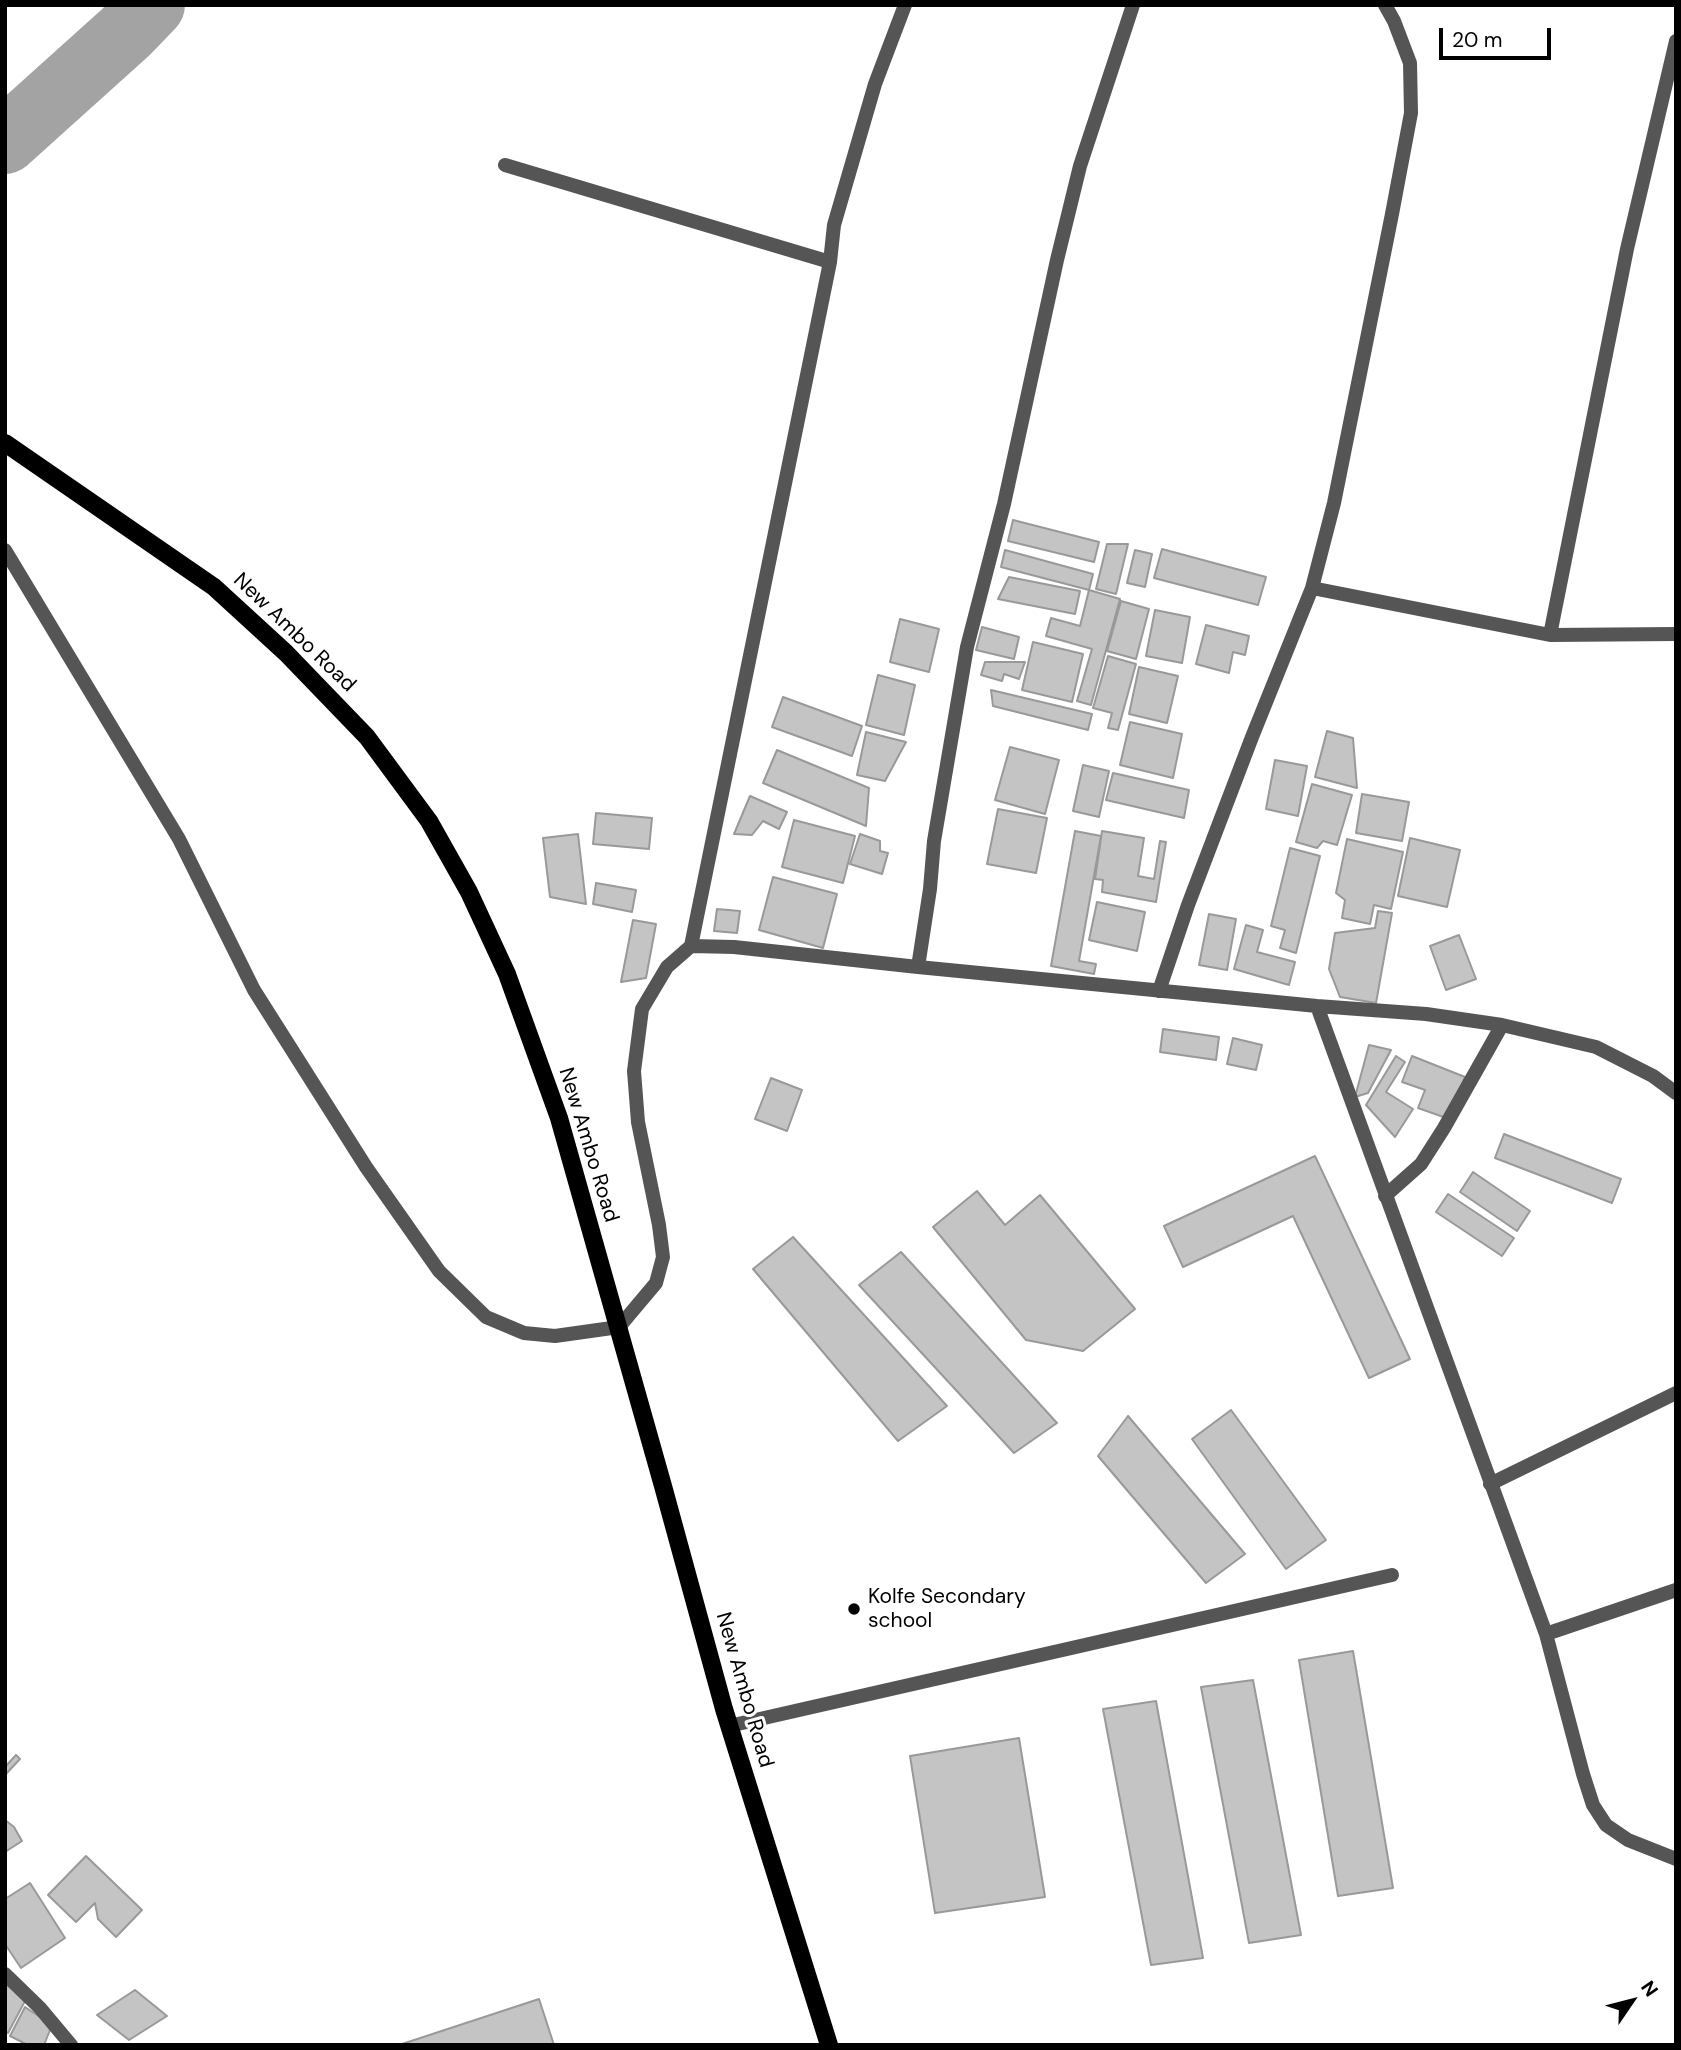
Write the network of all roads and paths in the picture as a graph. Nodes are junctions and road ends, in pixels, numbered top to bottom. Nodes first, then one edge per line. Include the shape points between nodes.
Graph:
1 (905, 5) edge
2 (1133, 5) edge
3 (1385, 5) edge
4 (1676, 41) edge
5 (505, 165) dead end
6 (830, 262) junction
7 (5, 443) edge
8 (5, 550) edge
9 (1312, 588) junction
10 (1676, 634) edge
11 (1550, 635) junction
12 (691, 946) junction
13 (918, 967) junction
14 (1159, 991) junction
15 (1317, 1006) junction
16 (1502, 1025) junction
17 (1676, 1093) edge
18 (1385, 1196) junction
19 (619, 1327) junction
20 (1676, 1393) edge
21 (1490, 1484) junction
22 (1392, 1575) dead end
23 (1676, 1590) edge
24 (1546, 1634) junction
25 (729, 1726) junction
26 (1676, 1858) edge
27 (5, 1974) edge
28 (71, 2045) edge
29 (829, 2045) edge

1 - 6 street via 875,83 834,225
2 - 13 street via 1080,166 967,647
3 - 9 street via 1410,63 1410,113 1334,503
4 - 11 street via 1627,249
5 - 6 street
6 - 12 street
7 - 19 main road, New Ambo Road via 214,587 367,737 429,821 508,974 559,1118
8 - 19 street via 179,839 254,990 366,1167 439,1271 486,1317 524,1333 555,1336
9 - 11 street
9 - 14 street
10 - 11 street
12 - 13 street
12 - 19 street via 667,967 642,1009 634,1071 638,1122 663,1257 656,1283
13 - 14 street
14 - 15 street
15 - 16 street
15 - 18 street
16 - 17 street via 1596,1047
16 - 18 street via 1421,1164
18 - 21 street
19 - 25 main road, New Ambo Road
20 - 21 street
21 - 24 street
22 - 25 street
23 - 24 street
24 - 26 street via 1593,1805 1606,1825 1628,1840
25 - 29 main road, New Ambo Road
27 - 28 street

